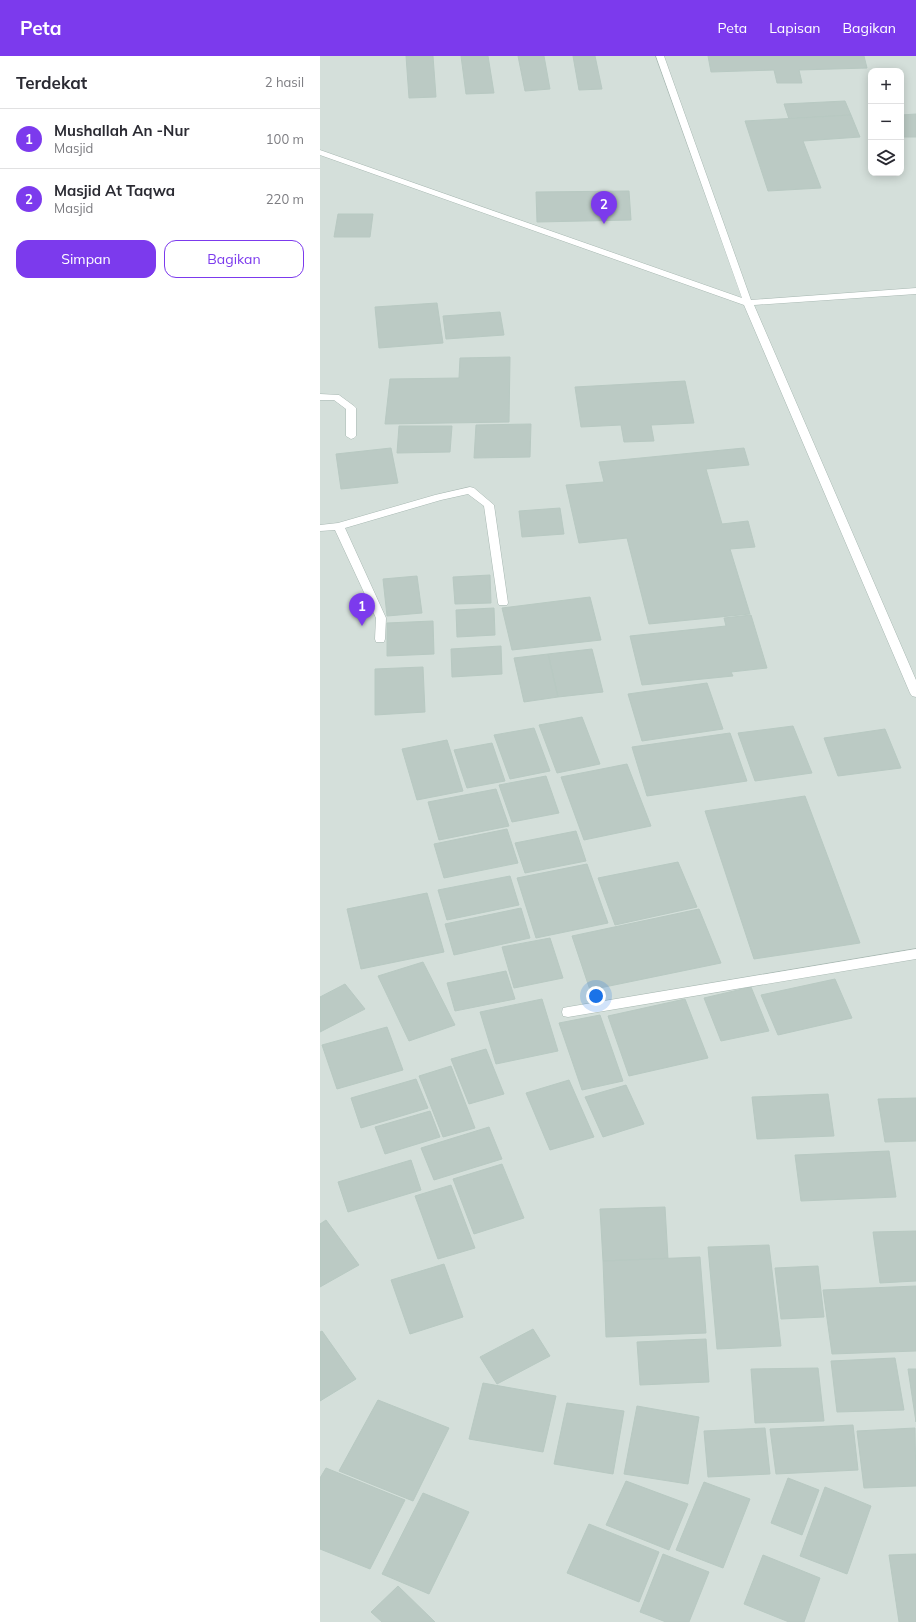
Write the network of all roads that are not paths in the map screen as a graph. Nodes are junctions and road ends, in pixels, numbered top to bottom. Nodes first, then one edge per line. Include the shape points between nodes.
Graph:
1 (660, 56) edge
2 (320, 152) edge
3 (916, 291) edge
4 (748, 303) junction
5 (320, 397) edge
6 (351, 436) dead end
7 (339, 526) junction
8 (320, 528) edge
9 (503, 602) dead end
10 (380, 639) dead end
11 (916, 693) edge
12 (916, 954) edge
13 (568, 1012) dead end

1 - 4 street
2 - 4 street
3 - 4 street
4 - 11 street
5 - 6 street via 336,397 351,408
7 - 8 street
7 - 9 street via 470,490 489,505
7 - 10 street via 381,618
12 - 13 street

